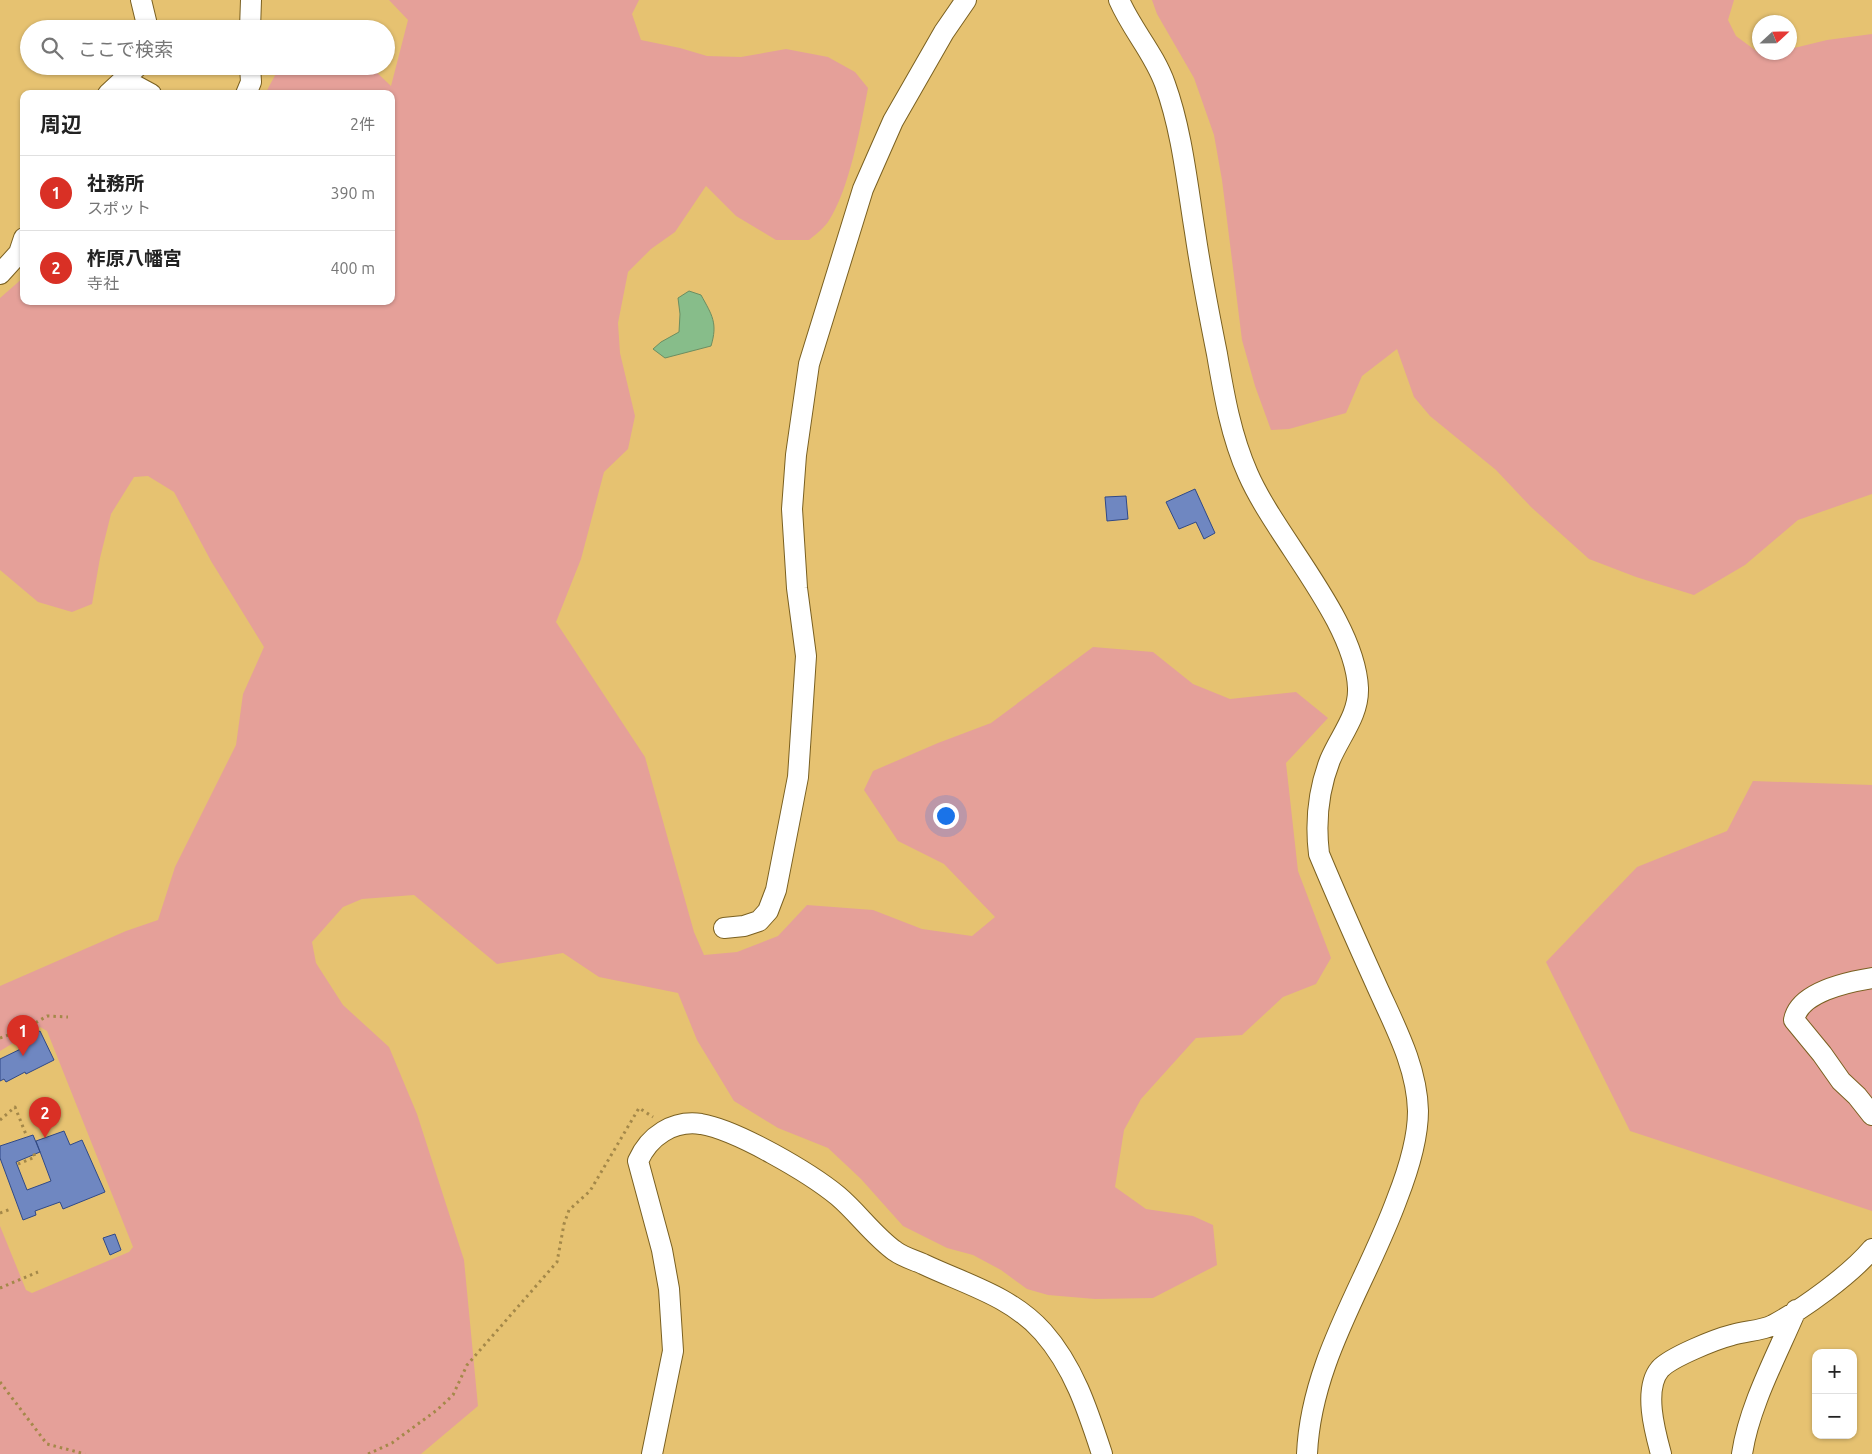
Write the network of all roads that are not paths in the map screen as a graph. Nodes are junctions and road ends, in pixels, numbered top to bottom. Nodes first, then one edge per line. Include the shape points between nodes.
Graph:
1 (141, 0) edge
2 (251, 0) edge
3 (966, 0) edge
4 (1119, 0) edge
5 (146, 20) edge
6 (250, 20) edge
7 (130, 75) edge
8 (134, 75) edge
9 (250, 75) edge
10 (113, 90) edge
11 (147, 90) edge
12 (247, 90) edge
13 (20, 250) edge
14 (0, 274) edge
15 (724, 928) dead end
16 (1872, 978) edge
17 (1872, 1116) edge
18 (1872, 1249) edge
19 (1796, 1310) junction
20 (652, 1454) edge
21 (1102, 1454) edge
22 (1306, 1454) edge
23 (1661, 1454) edge
24 (1742, 1454) edge

1 - 5 street
2 - 6 street
3 - 15 street via 893,121 863,190 808,364 792,509 797,588 806,656 798,777 776,890 768,911 759,921
4 - 22 street via 1125,15 1153,56 1165,85 1185,169 1226,410 1248,474 1351,650 1358,689 1351,722 1330,760 1317,804 1315,826 1319,854 1412,1070 1418,1111 1406,1174 1388,1225 1321,1372
7 - 10 street
8 - 11 street
9 - 12 street
13 - 14 street
16 - 17 street via 1841,984 1808,1000 1796,1010 1794,1020
18 - 19 street via 1859,1264
19 - 23 street via 1771,1326 1718,1338 1660,1369 1651,1402
19 - 24 street via 1764,1384 1744,1438
20 - 21 street via 673,1351 669,1289 662,1250 638,1161 654,1136 675,1126 701,1124 734,1136 806,1172 839,1196 896,1252 983,1289 1019,1310 1063,1357 1085,1402

